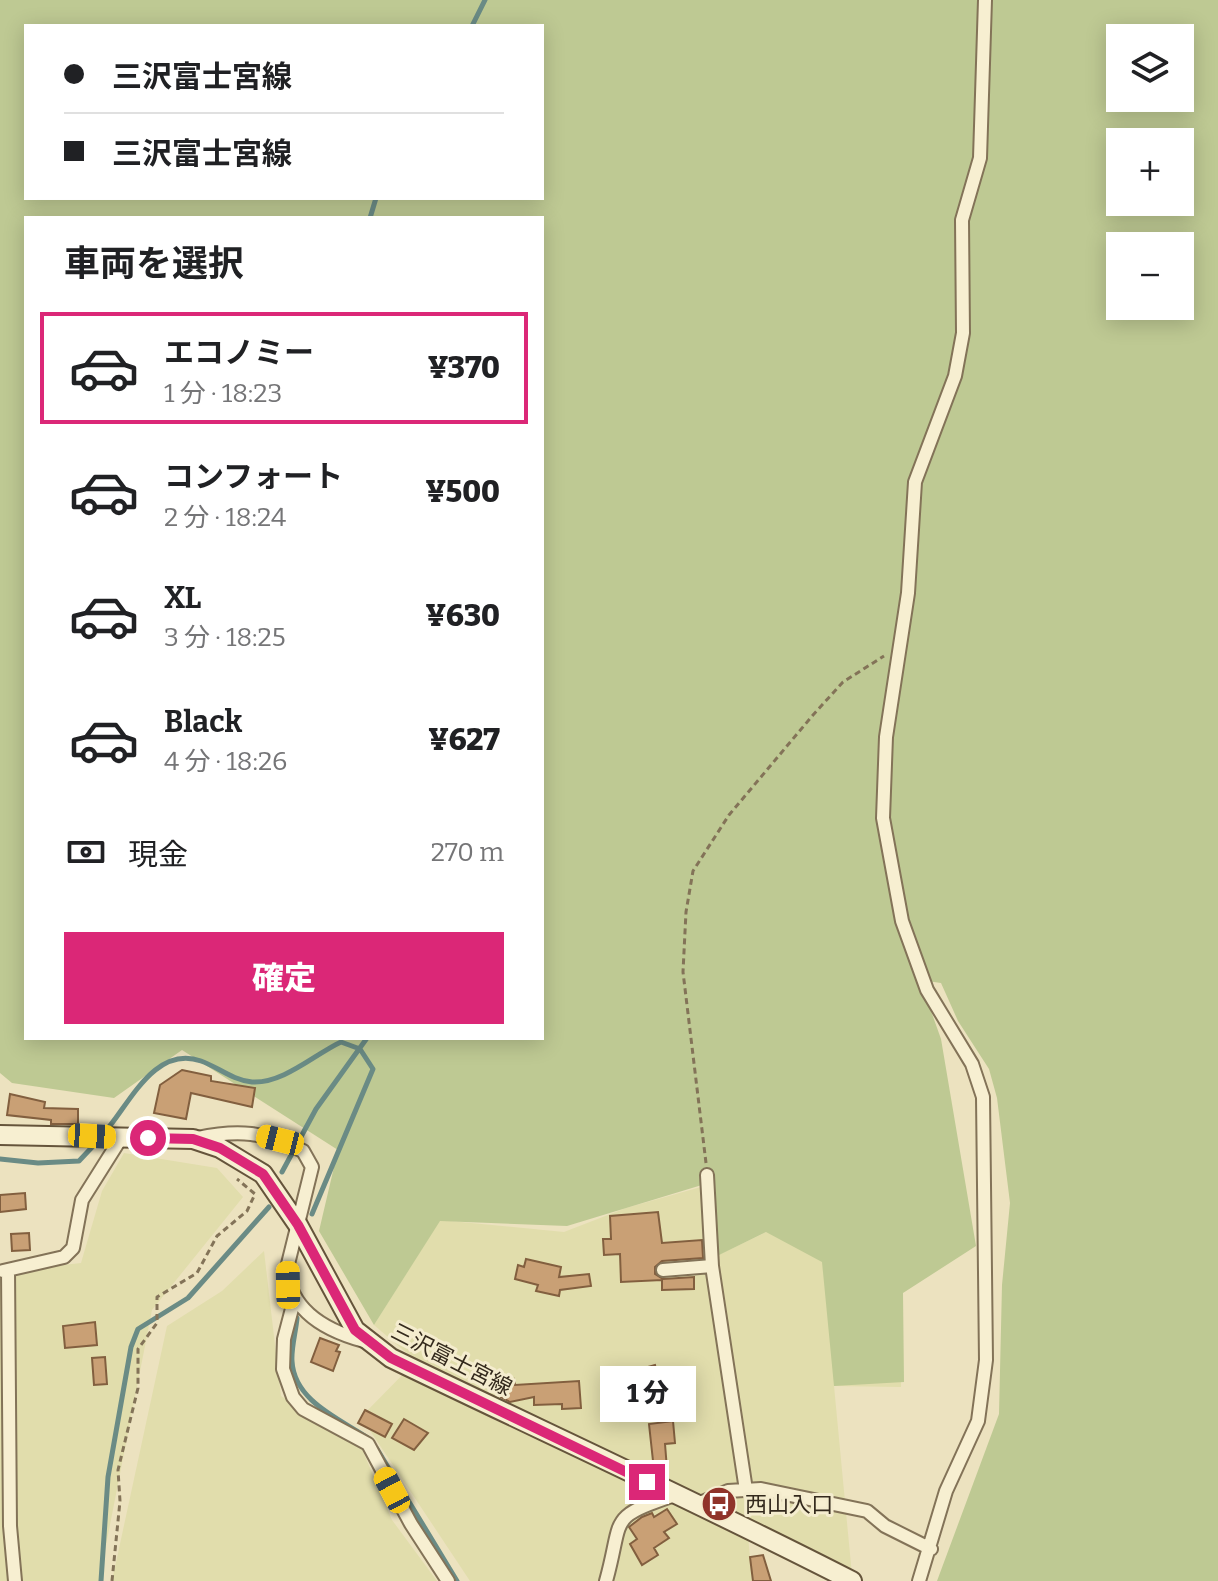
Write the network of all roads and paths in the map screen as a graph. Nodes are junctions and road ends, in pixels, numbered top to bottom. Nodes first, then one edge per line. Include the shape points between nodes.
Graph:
1 (985, 0) edge
2 (898, 648) junction
3 (0, 1135) edge
4 (117, 1137) junction
5 (193, 1139) junction
6 (707, 1175) joint
7 (234, 1177) dead end
8 (298, 1225) junction
9 (712, 1266) junction
10 (663, 1270) dead end
11 (4, 1271) edge
12 (294, 1301) junction
13 (368, 1342) junction
14 (746, 1490) junction
15 (675, 1495) junction
16 (695, 1505) junction
17 (931, 1549) junction
18 (15, 1581) edge
19 (112, 1581) edge
20 (448, 1581) edge
21 (606, 1581) edge
22 (852, 1581) edge
23 (919, 1581) edge

1 - 2 street via 980,158 962,220 963,333 955,376 915,482 908,593
2 - 6 path via 843,682 729,815 693,871 683,972
2 - 17 street via 886,737 883,818 902,921 927,990 972,1064 984,1111 986,1360 978,1421 946,1491
3 - 4 main road, 三沢富士宮線
4 - 5 main road, 三沢富士宮線
4 - 11 street via 82,1200 73,1248 64,1257
5 - 8 main road, 三沢富士宮線 via 220,1148 263,1174
5 - 8 street via 250,1132 303,1151 312,1167
6 - 9 street
7 - 19 path via 255,1194 247,1211 217,1236 197,1273 157,1297 157,1323 138,1349 138,1388 118,1470
8 - 12 street via 287,1268
8 - 13 main road, 三沢富士宮線 via 355,1330
9 - 10 street
9 - 14 street
11 - 18 street
12 - 13 street via 321,1323
12 - 20 street via 283,1369 293,1397 303,1409 368,1444
13 - 15 main road, 三沢富士宮線 via 391,1358
14 - 16 street via 728,1491
14 - 17 street via 867,1511
15 - 16 main road, 三沢富士宮線
15 - 21 street via 632,1509 617,1524
16 - 22 main road, 三沢富士宮線
17 - 23 street

